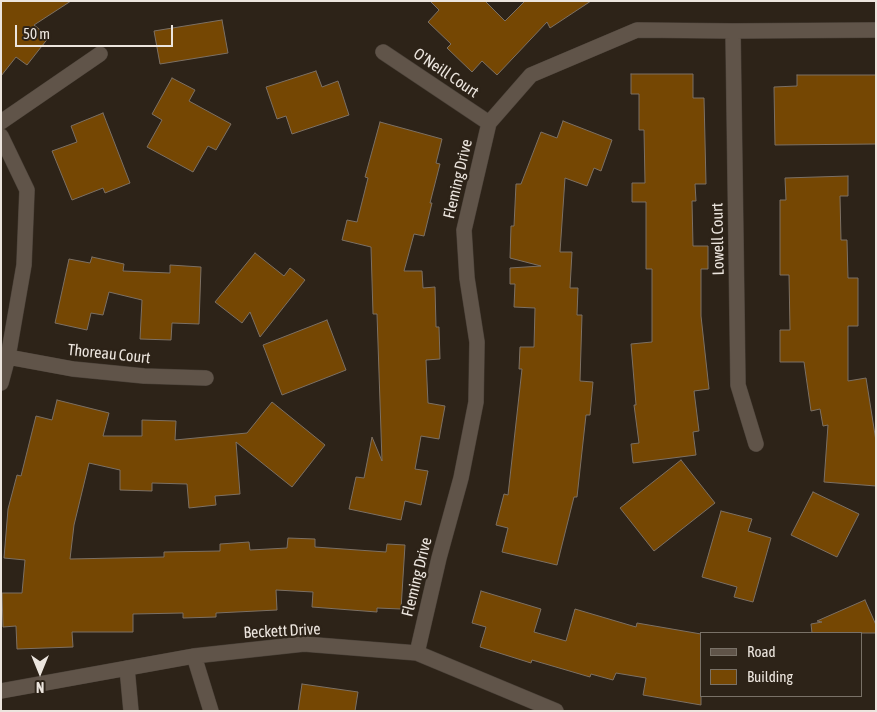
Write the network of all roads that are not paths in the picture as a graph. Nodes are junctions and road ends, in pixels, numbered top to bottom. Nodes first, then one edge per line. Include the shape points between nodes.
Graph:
1 (876, 30) edge
2 (734, 31) junction
3 (383, 52) dead end
4 (100, 54) dead end
5 (1, 122) edge
6 (489, 124) junction
7 (1, 136) edge
8 (8, 357) junction
9 (206, 378) dead end
10 (1, 383) edge
11 (756, 444) dead end
12 (417, 653) junction
13 (194, 656) junction
14 (127, 668) junction
15 (1, 691) edge
16 (131, 711) edge
17 (211, 711) edge
18 (556, 711) edge

1 - 2 street, Fleming Drive
2 - 6 street, Fleming Drive via 637,30 531,75
2 - 11 street, Lowell Court via 738,385
3 - 6 street, O'Neill Court
4 - 5 street
6 - 12 street, Fleming Drive via 464,230 467,278 477,342 476,402 461,478
7 - 8 street via 27,190 24,265
8 - 9 street, Thoreau Court via 73,369
8 - 10 street
12 - 13 street, Beckett Drive via 304,644
12 - 18 street, Beckett Drive
13 - 14 street, Beckett Drive
13 - 17 street
14 - 15 street, Beckett Drive
14 - 16 street

